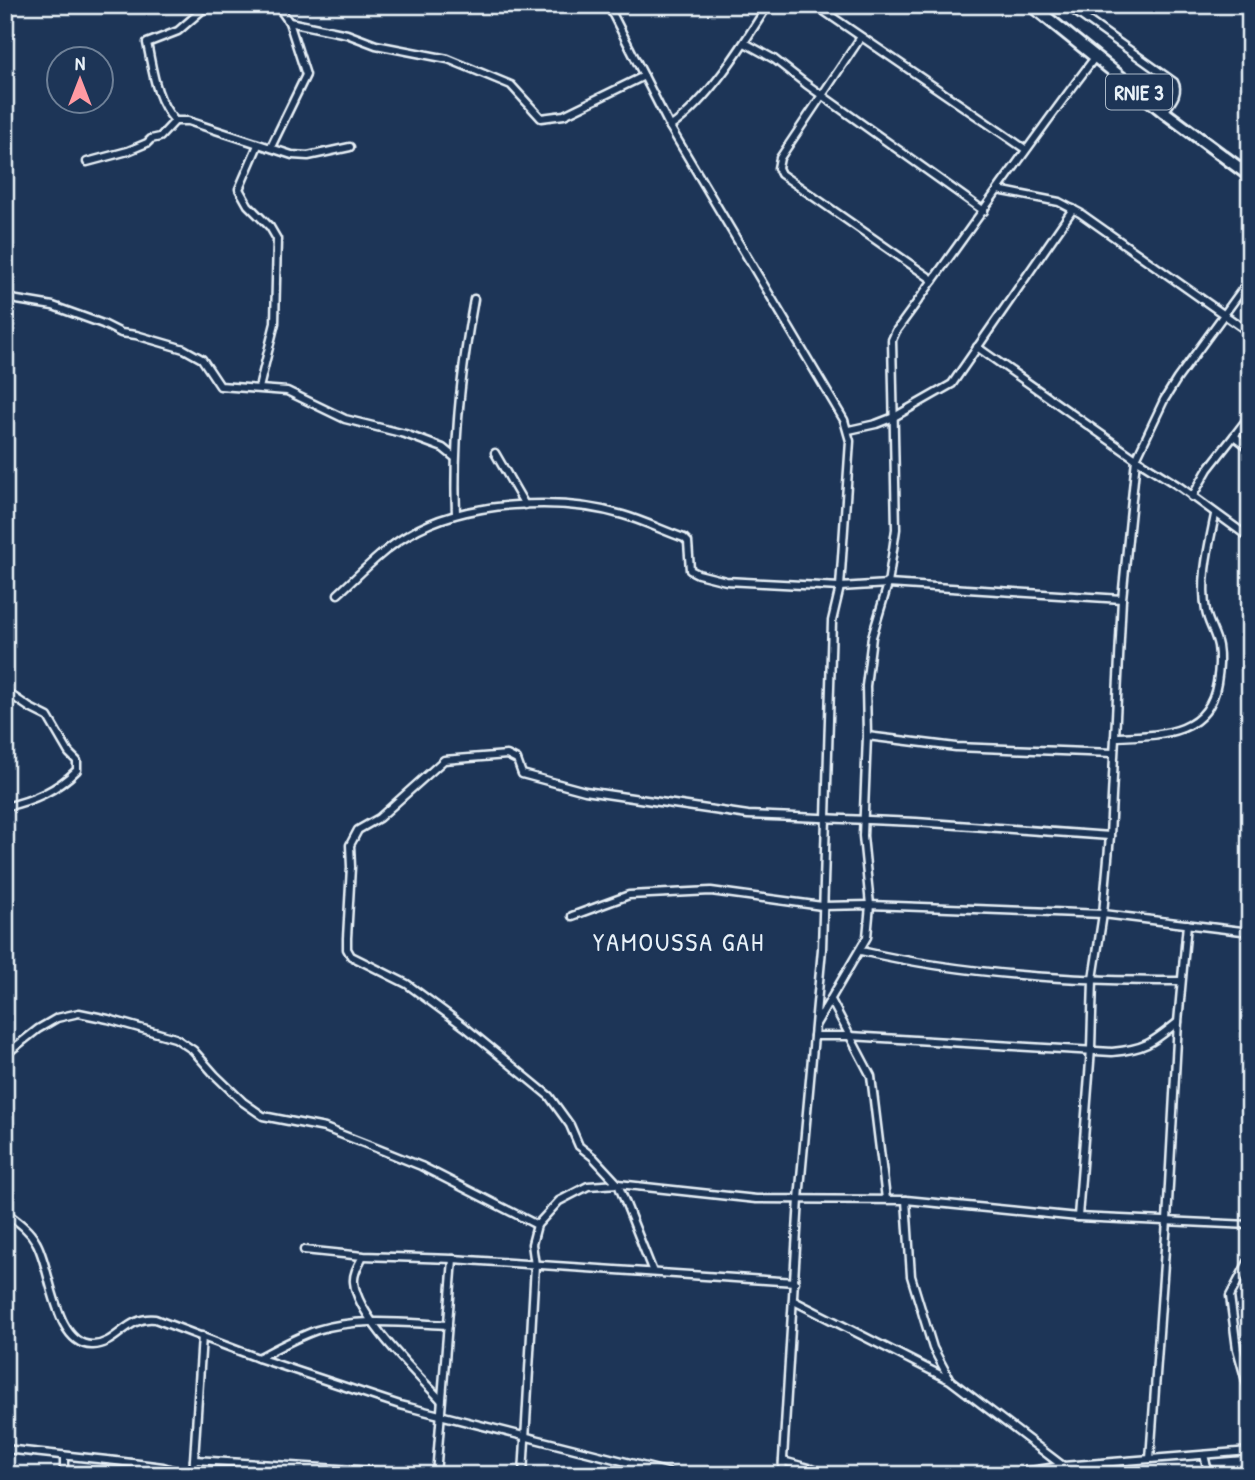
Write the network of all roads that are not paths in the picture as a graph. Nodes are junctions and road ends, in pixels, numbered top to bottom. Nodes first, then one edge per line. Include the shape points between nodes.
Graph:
1 (208, 5) edge
2 (277, 5) edge
3 (608, 5) edge
4 (768, 5) edge
5 (815, 5) edge
6 (1031, 5) edge
7 (1066, 5) edge
8 (1080, 5) edge
9 (1075, 12) junction
10 (289, 22) junction
11 (862, 37) junction
12 (745, 43) junction
13 (1096, 56) junction
14 (644, 76) junction
15 (821, 96) junction
16 (1164, 112) junction
17 (175, 121) junction
18 (670, 127) junction
19 (258, 145) junction
20 (271, 147) junction
21 (350, 147) dead end
22 (1025, 149) junction
23 (87, 162) dead end
24 (1250, 176) edge
25 (998, 190) junction
26 (1073, 209) junction
27 (984, 211) junction
28 (1250, 279) edge
29 (933, 280) junction
30 (5, 298) edge
31 (474, 299) dead end
32 (1223, 313) junction
33 (1250, 333) edge
34 (977, 347) junction
35 (259, 388) junction
36 (1250, 415) edge
37 (894, 417) junction
38 (849, 430) junction
39 (1234, 436) junction
40 (1249, 446) edge
41 (495, 453) dead end
42 (454, 457) junction
43 (1136, 459) junction
44 (1192, 497) junction
45 (525, 505) junction
46 (456, 513) junction
47 (1215, 515) junction
48 (1250, 538) edge
49 (888, 584) junction
50 (840, 587) junction
51 (338, 594) dead end
52 (1122, 599) junction
53 (5, 691) edge
54 (867, 736) junction
55 (1115, 737) junction
56 (1113, 753) junction
57 (5, 807) edge
58 (825, 818) junction
59 (864, 820) junction
60 (1110, 836) junction
61 (870, 905) junction
62 (822, 906) junction
63 (1103, 914) junction
64 (572, 916) dead end
65 (1187, 924) junction
66 (1250, 932) edge
67 (861, 951) junction
68 (1093, 979) junction
69 (1181, 981) junction
70 (831, 1000) junction
71 (1178, 1022) junction
72 (815, 1026) junction
73 (814, 1036) junction
74 (850, 1036) junction
75 (1091, 1049) junction
76 (5, 1055) edge
77 (618, 1184) junction
78 (799, 1199) junction
79 (886, 1199) junction
80 (906, 1199) junction
81 (5, 1212) edge
82 (1078, 1217) junction
83 (1167, 1222) junction
84 (537, 1225) junction
85 (1250, 1225) edge
86 (304, 1250) dead end
87 (363, 1256) junction
88 (1250, 1258) edge
89 (453, 1259) junction
90 (535, 1265) junction
91 (653, 1272) junction
92 (795, 1282) junction
93 (794, 1301) junction
94 (373, 1322) junction
95 (447, 1325) junction
96 (201, 1336) junction
97 (258, 1357) junction
98 (950, 1380) junction
99 (1250, 1395) edge
100 (441, 1400) junction
101 (440, 1415) junction
102 (526, 1436) junction
103 (5, 1450) edge
104 (1250, 1451) edge
105 (1204, 1455) junction
106 (64, 1456) junction
107 (1150, 1459) junction
108 (194, 1460) junction
109 (783, 1461) junction
110 (1063, 1466) junction
111 (64, 1475) edge
112 (190, 1475) edge
113 (436, 1475) edge
114 (523, 1475) edge
115 (678, 1475) edge
116 (782, 1475) edge
117 (834, 1475) edge
118 (1004, 1475) edge
119 (1209, 1475) edge

1 - 17 street via 178,32 147,43 156,89
2 - 10 street
3 - 14 street
4 - 12 street
5 - 11 street
6 - 13 highway, RNIE 3
7 - 9 street
8 - 9 street
9 - 16 street via 1174,82 1176,94
10 - 14 street via 448,59 511,85 541,118 564,115
10 - 20 street via 306,75
11 - 15 street
11 - 22 street
12 - 15 street
12 - 18 street via 687,115
13 - 16 highway, RNIE 3
13 - 22 street
14 - 18 street
15 - 27 street
15 - 29 street via 780,158 781,174
16 - 24 highway, RNIE 3
17 - 19 street via 188,121
17 - 23 street via 160,137
18 - 38 street
19 - 20 street
19 - 35 street via 239,189 276,239 275,323
20 - 21 street via 308,156
22 - 25 street
25 - 26 street
25 - 27 street
26 - 32 street
26 - 34 street
27 - 29 street
28 - 32 street
29 - 37 street via 892,340
30 - 35 street via 53,306 121,333 184,348 202,359 220,386
31 - 42 street
32 - 33 street
32 - 43 street via 1164,400
34 - 37 street via 952,384
34 - 43 street
35 - 42 street via 286,391 345,419 405,434
36 - 39 street
37 - 38 street
37 - 49 street via 897,528
38 - 50 street
39 - 40 street
39 - 44 street
41 - 45 street
42 - 46 street
43 - 44 street
43 - 52 street
44 - 47 street
45 - 46 street
45 - 50 street via 622,515 684,538 690,570 698,574 726,581
46 - 51 street via 407,535
47 - 48 street
47 - 55 street via 1205,583 1206,610 1218,646 1215,697 1205,714 1180,730
49 - 50 street
49 - 52 street
49 - 54 street via 867,672
50 - 58 street via 832,621
52 - 55 street
53 - 57 street via 48,716 77,761 77,770 52,791
54 - 56 street via 956,747
54 - 59 street
55 - 56 street
56 - 60 street
58 - 59 street
58 - 62 street
58 - 77 street via 748,815 584,791 522,774 517,760 507,755 444,760 379,818 358,830 350,845 347,948 351,956 407,984 549,1096 579,1146
59 - 60 street
59 - 61 street
60 - 63 street
61 - 62 street
61 - 63 street
61 - 67 street
62 - 64 street via 711,891 668,892 629,895
62 - 72 street
63 - 65 street
63 - 68 street
65 - 66 street
65 - 69 street
67 - 68 street via 941,968
67 - 70 street
68 - 69 street
68 - 75 street
69 - 71 street
70 - 72 street
70 - 74 street
71 - 75 street via 1152,1043 1134,1050
71 - 83 street
72 - 73 street
73 - 74 street
73 - 78 street
74 - 75 street
74 - 79 street via 872,1076
75 - 82 street
76 - 84 street via 57,1018 79,1013 175,1038 263,1116 325,1128 372,1146
77 - 78 street via 756,1199
77 - 84 street via 588,1186 559,1201
77 - 91 street
78 - 79 street
78 - 92 street
79 - 80 street
80 - 82 street
80 - 98 street via 914,1288 933,1348
81 - 96 street via 38,1244 58,1310 77,1340 92,1346 109,1341 143,1318
82 - 83 street
83 - 85 street
83 - 107 street
84 - 90 street
86 - 87 street
87 - 89 street
87 - 94 street via 354,1283
88 - 99 street via 1230,1296 1237,1349
89 - 90 street
89 - 95 street
90 - 91 street
90 - 102 street
91 - 92 street
92 - 93 street
93 - 98 street
93 - 109 street
94 - 95 street
94 - 97 street via 317,1330
94 - 100 street
95 - 100 street
96 - 97 street
96 - 108 street
97 - 101 street
98 - 110 street
100 - 101 street
101 - 102 street
101 - 113 street
102 - 114 street
102 - 115 street
103 - 106 street
104 - 105 street
105 - 107 street
105 - 119 street
106 - 111 street
106 - 112 street via 163,1467
107 - 110 street
108 - 112 street
108 - 113 street
109 - 116 street
109 - 117 street
110 - 118 street

